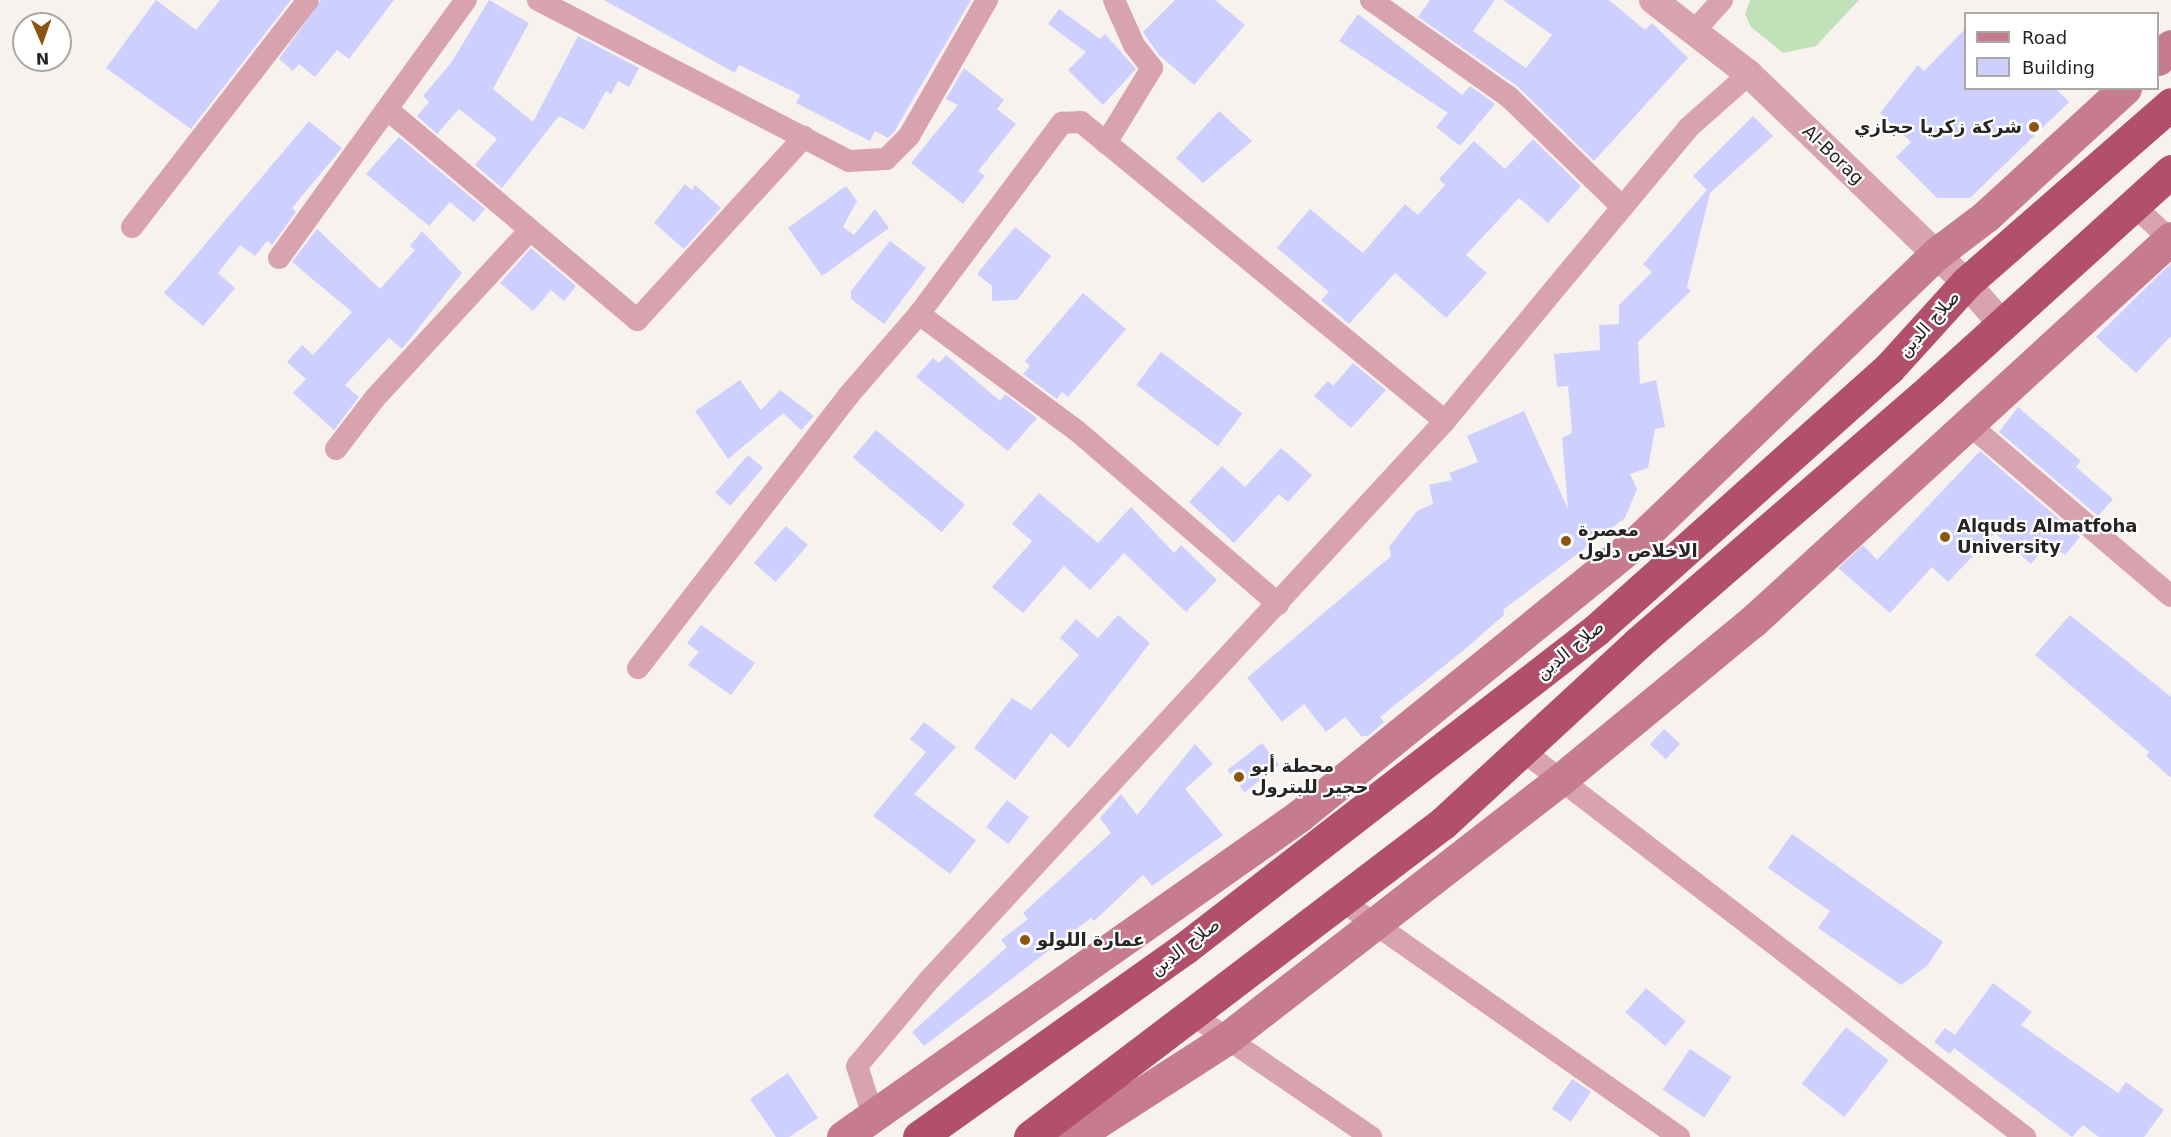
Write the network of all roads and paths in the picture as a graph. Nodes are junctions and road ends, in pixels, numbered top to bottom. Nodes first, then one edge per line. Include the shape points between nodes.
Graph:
1 (308, 0) edge
2 (466, 0) edge
3 (538, 0) edge
4 (987, 0) edge
5 (1114, 0) edge
6 (1371, 0) edge
7 (1653, 0) edge
8 (1722, 0) edge
9 (1696, 29) junction
10 (2171, 46) edge
11 (2159, 56) edge
12 (1749, 74) junction
13 (2123, 90) edge
14 (2171, 105) edge
15 (388, 110) junction
16 (804, 137) junction
17 (1106, 143) junction
18 (2171, 171) edge
19 (2133, 205) junction
20 (1622, 207) junction
21 (132, 227) dead end
22 (528, 232) junction
23 (2171, 239) edge
24 (1936, 254) junction
25 (279, 258) dead end
26 (1966, 283) junction
27 (919, 314) junction
28 (2002, 324) junction
29 (1445, 421) junction
30 (1971, 426) junction
31 (336, 449) dead end
32 (2171, 596) edge
33 (1278, 604) junction
34 (638, 668) dead end
35 (1522, 750) junction
36 (1560, 780) junction
37 (1345, 903) junction
38 (1377, 924) junction
39 (1193, 1015) junction
40 (1223, 1041) junction
41 (873, 1116) junction
42 (843, 1137) edge
43 (919, 1137) edge
44 (1030, 1137) edge
45 (1074, 1137) edge
46 (1371, 1137) edge
47 (1679, 1137) edge
48 (2025, 1137) edge

1 - 21 street
2 - 15 street
3 - 16 street
4 - 16 street via 909,136 886,159 849,161
5 - 17 street via 1134,45 1152,68
6 - 20 street via 1509,97
7 - 9 street, Al-Borag
8 - 9 street
9 - 12 street, Al-Borag
10 - 11 main road
12 - 20 street via 1688,128
12 - 24 street, Al-Borag
13 - 24 main road via 1986,216
14 - 26 highway, صلاح الدين
15 - 22 street
15 - 25 street
16 - 22 street via 637,320
17 - 27 street via 1081,122 1062,123
17 - 29 street
18 - 19 highway
19 - 23 street
19 - 28 highway
20 - 29 street
22 - 31 street via 375,398
23 - 30 main road
24 - 26 street, Al-Borag
24 - 41 main road via 1642,537 1299,816
26 - 28 street, Al-Borag
26 - 43 highway, صلاح الدين via 1889,368 1596,630 1185,948
27 - 33 street via 1076,430
27 - 34 street via 848,396
28 - 35 highway
29 - 33 street
30 - 32 street
30 - 36 main road via 1752,622
33 - 41 street via 930,978 857,1066
35 - 36 street
35 - 37 highway
36 - 38 main road
36 - 48 street
37 - 38 street
37 - 39 highway
38 - 40 main road
38 - 47 street
39 - 40 street
39 - 44 highway
40 - 45 main road
40 - 46 street
41 - 42 main road

